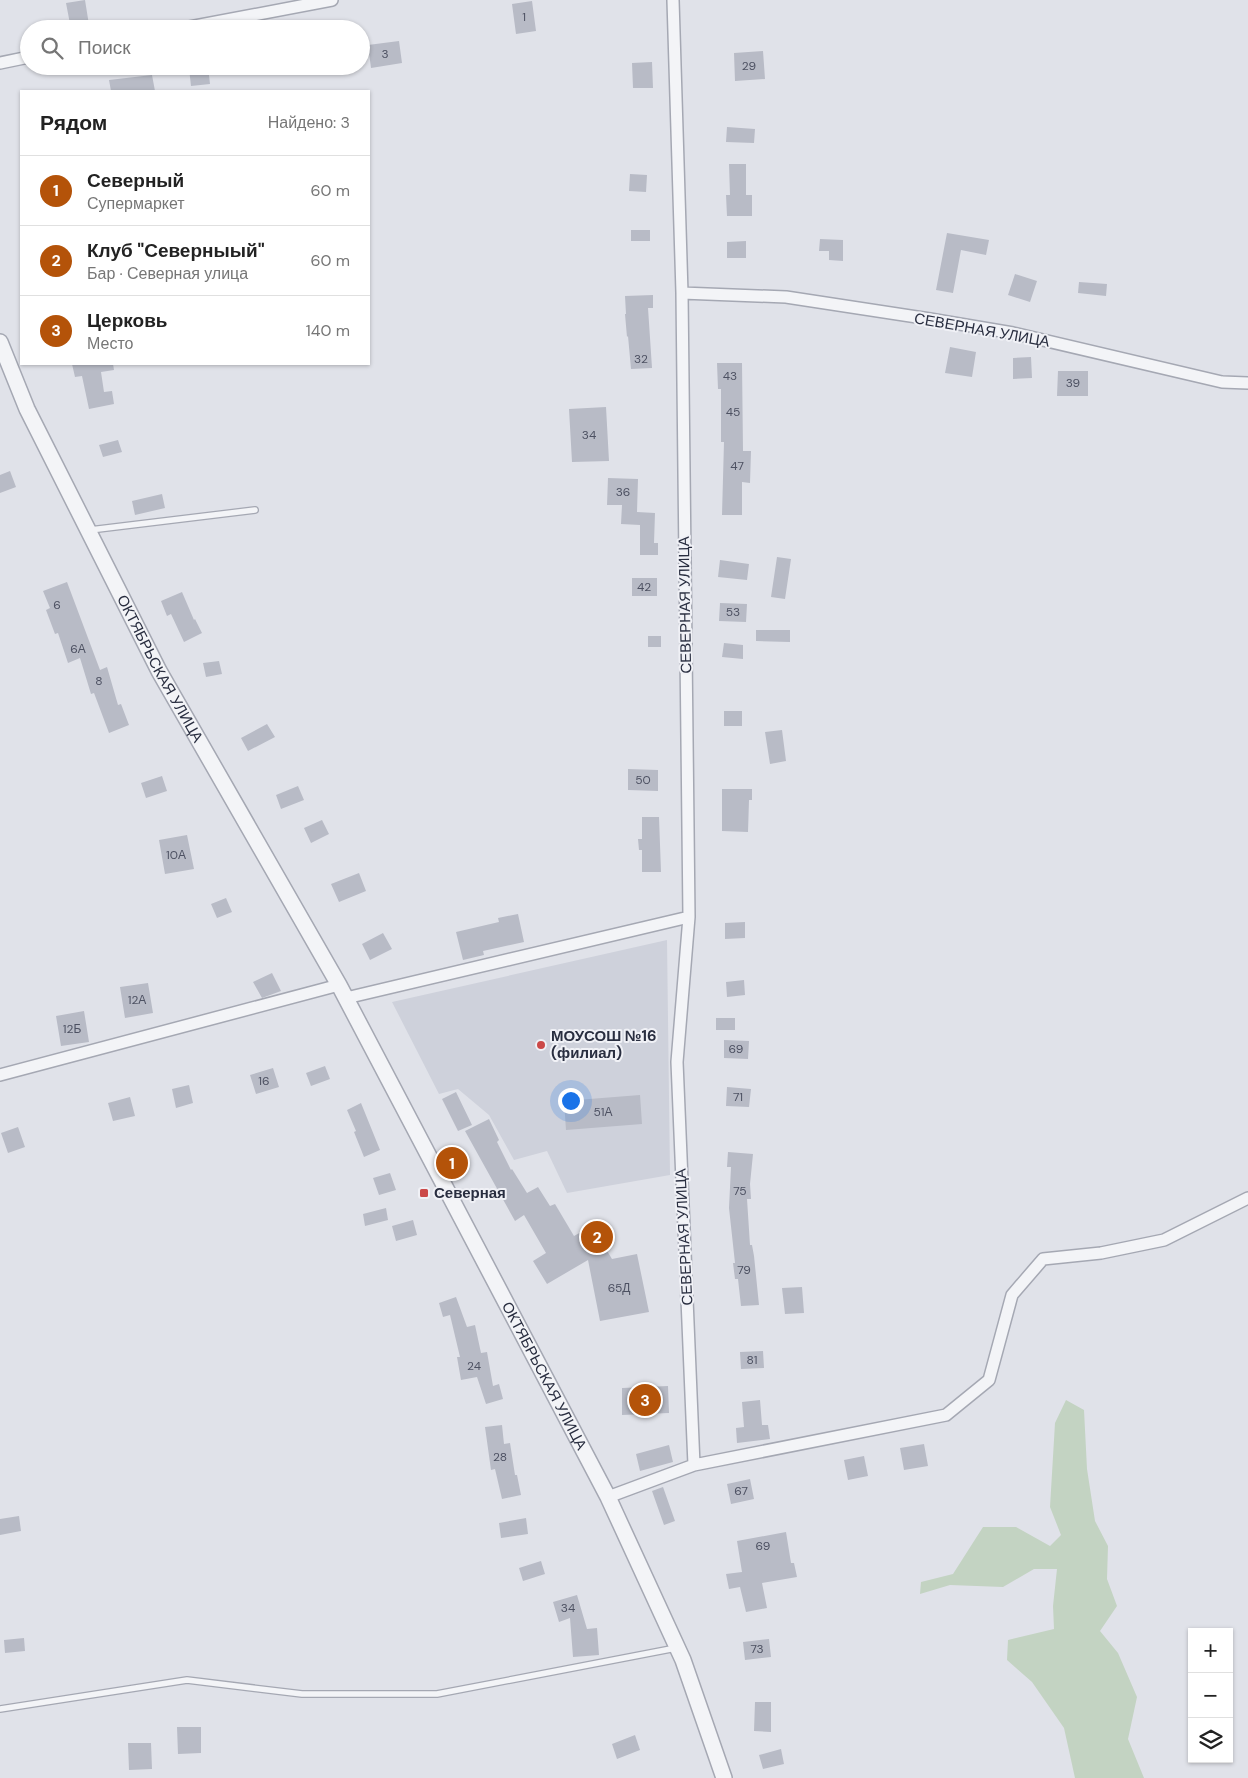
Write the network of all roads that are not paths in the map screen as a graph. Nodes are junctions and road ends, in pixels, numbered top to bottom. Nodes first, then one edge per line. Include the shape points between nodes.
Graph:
1 (332, 0) edge
2 (673, 0) edge
3 (227, 20) edge
4 (20, 59) edge
5 (0, 63) edge
6 (682, 294) junction
7 (0, 342) edge
8 (1248, 383) edge
9 (256, 510) dead end
10 (88, 531) junction
11 (689, 917) junction
12 (342, 991) junction
13 (0, 1075) edge
14 (1248, 1198) edge
15 (694, 1465) junction
16 (608, 1497) junction
17 (678, 1648) junction
18 (0, 1709) edge
19 (724, 1778) edge

1 - 3 street
2 - 6 street, СЕВЕРНАЯ УЛИЦА
4 - 5 street
6 - 8 street, СЕВЕРНАЯ УЛИЦА via 786,297 910,316 1013,333 1222,382
6 - 11 street, СЕВЕРНАЯ УЛИЦА
7 - 10 street, ОКТЯБРЬСКАЯ УЛИЦА via 27,410
9 - 10 lane
10 - 12 street, ОКТЯБРЬСКАЯ УЛИЦА via 159,671
11 - 12 street
11 - 15 street, СЕВЕРНАЯ УЛИЦА via 677,1062
12 - 13 street
12 - 16 street, ОКТЯБРЬСКАЯ УЛИЦА
14 - 15 street via 1164,1240 1101,1253 1043,1258 1012,1296 988,1380 946,1415
15 - 16 street
16 - 17 street, ОКТЯБРЬСКАЯ УЛИЦА
17 - 18 lane via 437,1694 302,1694 187,1680
17 - 19 street, ОКТЯБРЬСКАЯ УЛИЦА

